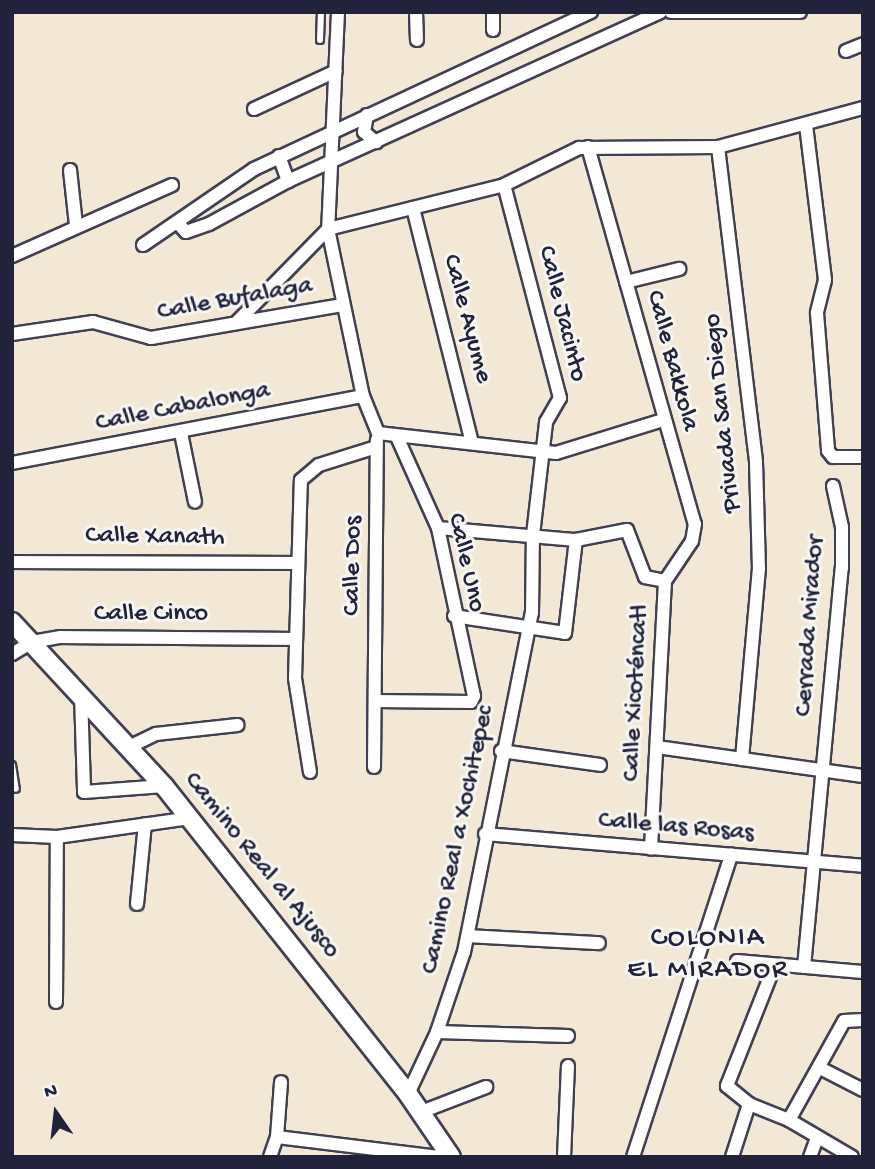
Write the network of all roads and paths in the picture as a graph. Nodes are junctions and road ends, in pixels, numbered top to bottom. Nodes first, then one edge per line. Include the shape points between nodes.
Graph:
1 (320, 12) edge
2 (338, 12) edge
3 (416, 12) edge
4 (493, 12) edge
5 (591, 12) edge
6 (661, 12) edge
7 (671, 12) edge
8 (800, 12) edge
9 (570, 17) edge
10 (493, 30) dead end
11 (320, 40) dead end
12 (417, 40) dead end
13 (863, 44) edge
14 (846, 51) dead end
15 (336, 71) junction
16 (863, 108) edge
17 (254, 109) dead end
18 (367, 115) junction
19 (806, 125) junction
20 (333, 131) junction
21 (376, 142) junction
22 (588, 147) junction
23 (718, 147) junction
24 (279, 156) junction
25 (331, 163) junction
26 (69, 170) dead end
27 (288, 181) junction
28 (172, 185) dead end
29 (504, 185) junction
30 (413, 208) junction
31 (177, 222) junction
32 (76, 225) junction
33 (328, 229) junction
34 (143, 245) dead end
35 (12, 256) edge
36 (679, 269) dead end
37 (626, 282) junction
38 (342, 305) junction
39 (236, 324) junction
40 (12, 334) edge
41 (363, 396) junction
42 (663, 420) junction
43 (181, 433) junction
44 (378, 433) junction
45 (398, 439) junction
46 (471, 443) junction
47 (376, 447) junction
48 (542, 453) junction
49 (863, 457) edge
50 (12, 463) edge
51 (833, 486) dead end
52 (195, 502) dead end
53 (438, 528) junction
54 (533, 535) junction
55 (576, 540) junction
56 (12, 562) edge
57 (298, 563) junction
58 (666, 581) junction
59 (454, 616) junction
60 (12, 622) edge
61 (527, 630) junction
62 (294, 639) junction
63 (32, 642) junction
64 (12, 654) edge
65 (81, 693) junction
66 (375, 701) junction
67 (238, 724) dead end
68 (130, 747) junction
69 (657, 747) junction
70 (501, 751) junction
71 (743, 759) junction
72 (12, 765) edge
73 (600, 765) dead end
74 (374, 767) dead end
75 (823, 771) junction
76 (310, 772) dead end
77 (863, 776) edge
78 (164, 786) junction
79 (16, 789) dead end
80 (190, 818) junction
81 (145, 824) junction
82 (485, 834) junction
83 (12, 835) edge
84 (57, 837) junction
85 (651, 849) junction
86 (731, 856) junction
87 (812, 862) junction
88 (863, 866) edge
89 (137, 904) dead end
90 (468, 936) junction
91 (598, 943) dead end
92 (737, 961) dead end
93 (774, 967) junction
94 (804, 967) junction
95 (863, 972) edge
96 (56, 1002) dead end
97 (863, 1020) edge
98 (437, 1032) junction
99 (568, 1036) dead end
100 (568, 1066) dead end
101 (820, 1068) junction
102 (281, 1082) dead end
103 (486, 1087) dead end
104 (863, 1090) edge
105 (408, 1094) junction
106 (749, 1104) junction
107 (421, 1112) junction
108 (789, 1120) junction
109 (277, 1137) junction
110 (817, 1138) junction
111 (270, 1157) edge
112 (439, 1157) edge
113 (451, 1157) edge
114 (564, 1157) edge
115 (633, 1157) edge
116 (732, 1157) edge
117 (810, 1157) edge
118 (852, 1157) edge

1 - 11 lane
2 - 15 street
3 - 12 street
4 - 10 street
5 - 9 street
6 - 21 street
7 - 8 street
9 - 18 street
13 - 14 street
15 - 17 street
15 - 20 street
16 - 19 street
18 - 20 street
18 - 21 street via 364,132
19 - 23 street
19 - 49 street via 825,280 817,313 828,451 833,457
20 - 24 street
20 - 25 street
21 - 25 street
22 - 23 street
22 - 29 street via 571,150
22 - 37 street, Calle Bakkola
23 - 71 street, Privada San Diego via 756,462 759,568
24 - 27 street
24 - 31 street
25 - 27 street
25 - 33 street
26 - 32 street
27 - 31 street via 209,224 186,232
28 - 32 street
29 - 30 street
29 - 48 street, Calle Jacinto via 559,387 560,398 546,422
30 - 33 street
30 - 46 street, Calle Ayume
31 - 34 street
32 - 35 street
33 - 38 street
33 - 39 street
36 - 37 street
37 - 42 street, Calle Bakkola
38 - 39 street, Calle Bufalaga
38 - 41 street
39 - 40 street, Calle Bufalaga via 151,338 93,322
41 - 43 street, Calle Cabalonga
41 - 44 street
42 - 48 street via 581,449
42 - 58 street, Calle Bakkola via 695,533
43 - 50 street, Calle Cabalonga
43 - 52 street
44 - 45 street
44 - 47 street, Calle Dos
45 - 46 street
45 - 53 street, Calle Uno
46 - 48 street
47 - 57 street via 319,465 301,480
47 - 66 street, Calle Dos
48 - 54 street, Calle Jacinto
51 - 75 street, Cerrada Mirador via 842,527 842,568
53 - 54 street
53 - 59 street, Calle Uno
54 - 55 street
54 - 61 street, Camino Real a Xochitepec
55 - 58 street via 627,530 645,577
55 - 61 street via 567,630 561,634
56 - 57 street, Calle Xanath
57 - 62 street
58 - 69 street, Calle Xicoténcatl
59 - 61 street
59 - 66 street, Calle Uno via 473,692 471,702
60 - 63 street, Camino Real al Ajusco
61 - 70 street, Camino Real a Xochitepec
62 - 63 street, Calle Cinco via 61,637
62 - 76 street via 295,678
63 - 64 street, Calle Cinco
63 - 65 street, Camino Real al Ajusco
65 - 68 street, Camino Real al Ajusco
65 - 78 street via 84,792
66 - 74 street, Calle Dos
67 - 68 street via 156,734
68 - 78 street, Camino Real al Ajusco
69 - 71 street
69 - 85 street, Calle Xicoténcatl
70 - 73 street
70 - 82 street, Camino Real a Xochitepec
71 - 75 street
72 - 79 lane
75 - 77 street
75 - 87 street, Cerrada Mirador
78 - 80 street, Camino Real al Ajusco
80 - 81 street
80 - 105 street, Camino Real al Ajusco
81 - 84 street
81 - 89 street
82 - 85 street, Calle las Rosas
82 - 90 street, Camino Real a Xochitepec
83 - 84 street
84 - 96 street
85 - 86 street, Calle las Rosas
86 - 87 street, Calle las Rosas
86 - 115 street
87 - 88 street, Calle las Rosas
87 - 94 street, Cerrada Mirador
90 - 91 street
90 - 98 street, Camino Real a Xochitepec
92 - 93 street
93 - 94 street
93 - 106 street via 728,1077 731,1093
94 - 95 street
97 - 101 street via 845,1021
98 - 99 street
98 - 105 street, Camino Real a Xochitepec
100 - 114 street
101 - 104 street
101 - 108 street
102 - 109 street
103 - 107 street
105 - 107 street, Camino Real al Ajusco
106 - 108 street
106 - 116 street
107 - 113 street, Camino Real al Ajusco
108 - 110 street
109 - 111 street
109 - 112 street
110 - 117 street
110 - 118 street

